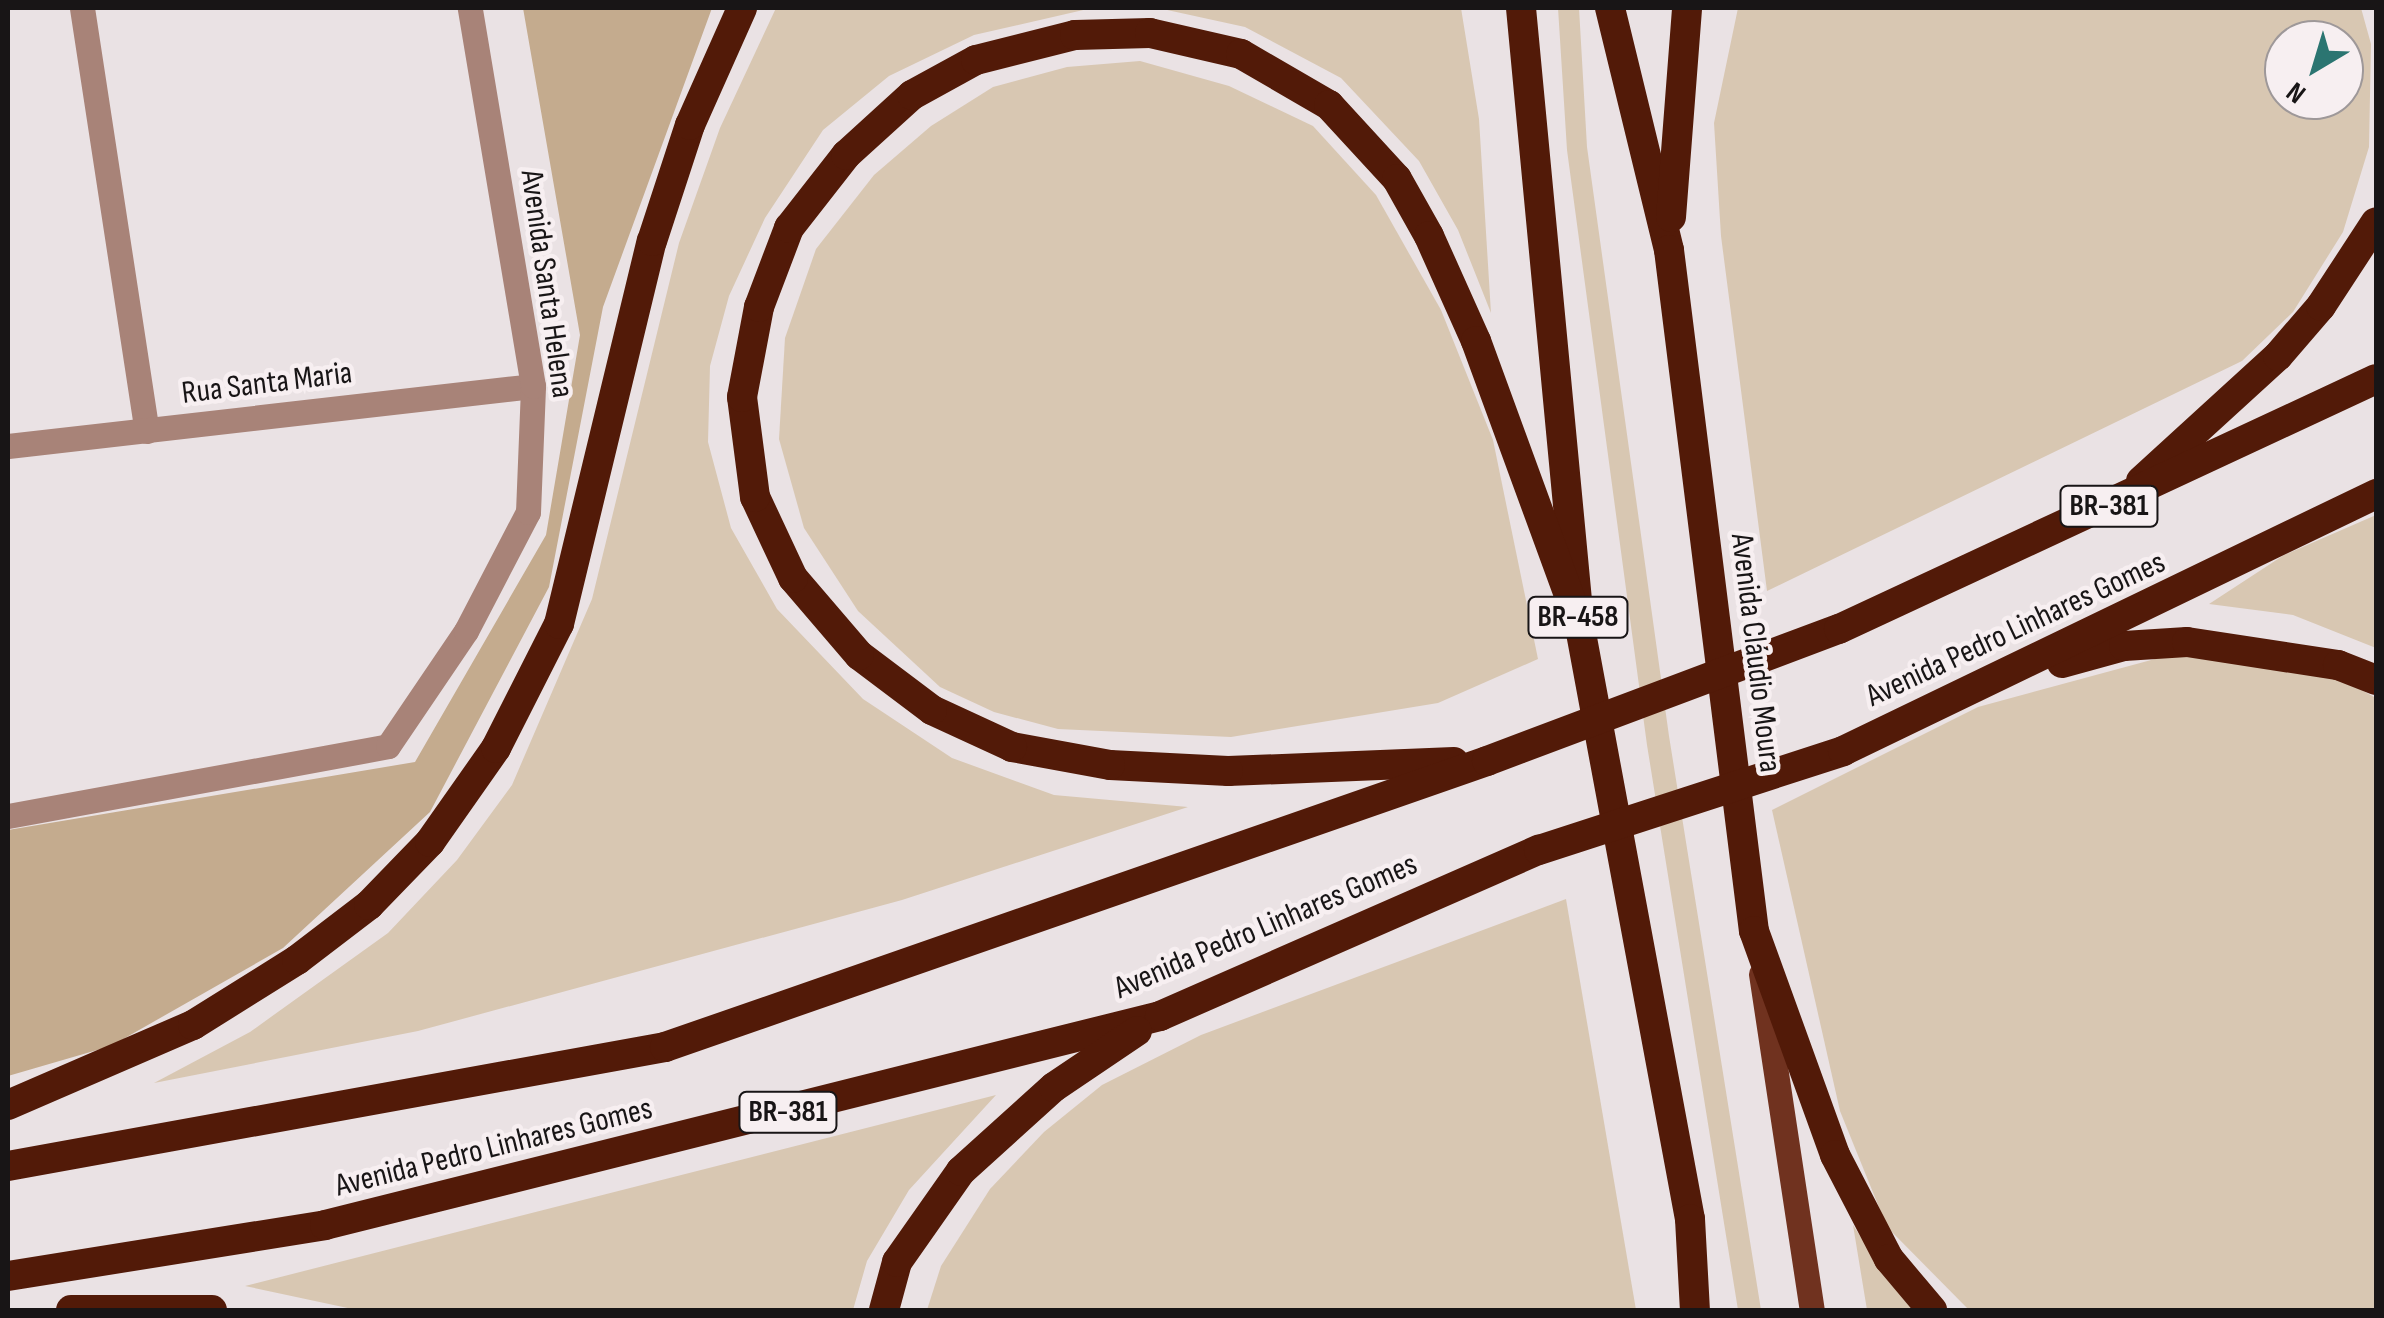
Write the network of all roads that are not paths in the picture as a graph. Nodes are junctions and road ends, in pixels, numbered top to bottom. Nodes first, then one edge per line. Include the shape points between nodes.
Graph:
1 (82, 8) edge
2 (470, 8) edge
3 (742, 8) edge
4 (1521, 8) edge
5 (1610, 8) edge
6 (1687, 8) edge
7 (2376, 222) edge
8 (1670, 250) junction
9 (2376, 378) edge
10 (534, 386) junction
11 (147, 430) junction
12 (8, 446) edge
13 (2376, 494) edge
14 (2118, 502) junction
15 (1579, 622) junction
16 (2376, 680) edge
17 (1997, 681) junction
18 (1487, 760) junction
19 (8, 816) edge
20 (1754, 931) junction
21 (1160, 1016) junction
22 (8, 1105) edge
23 (8, 1166) edge
24 (1690, 1219) junction
25 (8, 1276) edge
26 (71, 1310) edge
27 (212, 1310) edge
28 (884, 1310) edge
29 (1695, 1310) edge
30 (1704, 1310) edge
31 (1812, 1310) edge
32 (1932, 1310) edge

1 - 11 street
2 - 10 street, Avenida Santa Helena
3 - 22 highway via 690,125 652,242 558,624 496,748 430,842 369,905 297,960 193,1025
4 - 15 highway, BR-458
5 - 8 highway, Avenida Cláudio Moura
6 - 8 highway
7 - 14 highway via 2321,306 2278,356
8 - 20 highway, Avenida Cláudio Moura
9 - 14 highway, Avenida Pedro Linhares Gomes / BR-381
10 - 11 street, Rua Santa Maria
10 - 19 street, Avenida Santa Helena via 528,512 466,632 388,746
11 - 12 street, Rua Santa Maria
13 - 17 highway, Avenida Pedro Linhares Gomes / BR-381
14 - 18 highway, Avenida Pedro Linhares Gomes / BR-381 via 1839,629
15 - 18 highway via 1476,342 1397,179 1330,105 1240,54 1150,33 1075,36 976,60 912,95 846,155 789,228 759,307 742,397 754,497 793,578 859,655 932,710 1012,747 1110,765 1228,771
15 - 24 highway, BR-458
16 - 17 highway via 2302,658 2188,642 2124,646
17 - 21 highway, Avenida Pedro Linhares Gomes / BR-381 via 1843,750 1539,850
18 - 23 highway, Avenida Pedro Linhares Gomes / BR-381 via 665,1047
20 - 31 main road, Avenida Cláudio Moura
20 - 32 highway via 1835,1155 1889,1259
21 - 25 highway, Avenida Pedro Linhares Gomes / BR-381 via 325,1225
21 - 28 highway via 1054,1088 960,1171 897,1262
24 - 29 highway
24 - 30 main road, BR-458
26 - 27 highway

